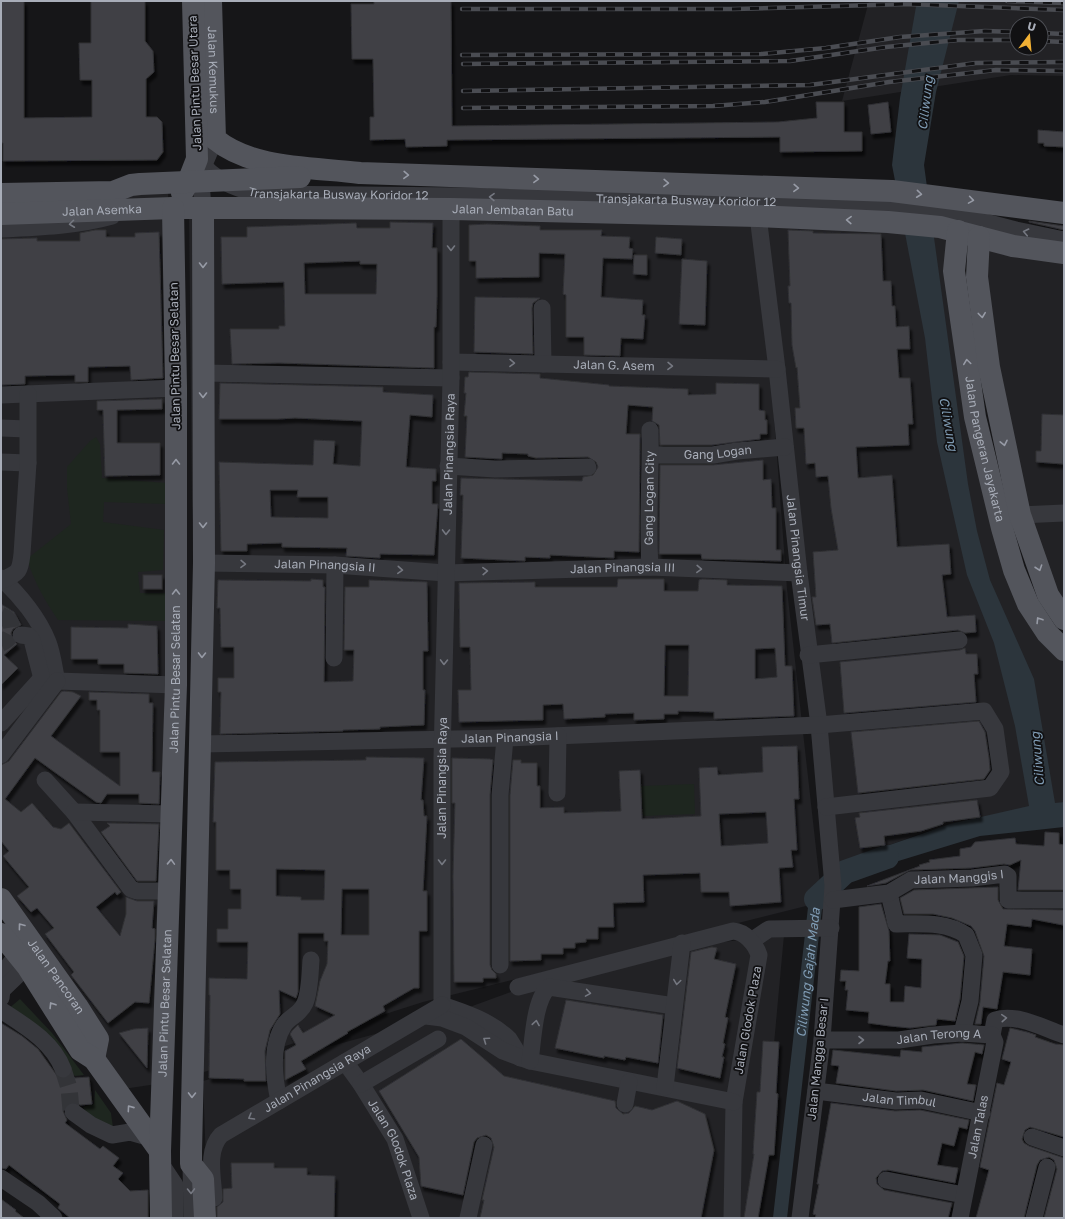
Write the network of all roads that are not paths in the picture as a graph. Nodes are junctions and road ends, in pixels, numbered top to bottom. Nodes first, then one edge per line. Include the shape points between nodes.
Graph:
1 (193, 1) edge
2 (211, 1) edge
3 (215, 140) junction
4 (360, 173) junction
5 (202, 174) junction
6 (3, 205) edge
7 (997, 205) junction
8 (892, 206) junction
9 (173, 208) junction
10 (203, 208) junction
11 (137, 209) joint
12 (451, 209) junction
13 (1064, 213) edge
14 (758, 216) junction
15 (947, 216) junction
16 (1064, 224) edge
17 (979, 237) junction
18 (1064, 240) edge
19 (1064, 253) edge
20 (542, 308) dead end
21 (543, 364) junction
22 (777, 369) junction
23 (451, 370) junction
24 (203, 373) junction
25 (176, 388) junction
26 (28, 394) junction
27 (1, 395) edge
28 (998, 414) junction
29 (975, 417) junction
30 (1, 428) edge
31 (27, 429) junction
32 (650, 430) dead end
33 (785, 447) junction
34 (651, 456) junction
35 (1, 462) edge
36 (28, 463) junction
37 (448, 466) junction
38 (588, 467) dead end
39 (1064, 513) edge
40 (1020, 515) junction
41 (204, 563) junction
42 (335, 565) junction
43 (650, 567) junction
44 (446, 572) junction
45 (799, 573) junction
46 (2, 579) edge
47 (1064, 619) edge
48 (21, 635) dead end
49 (959, 640) dead end
50 (1064, 650) edge
51 (808, 655) junction
52 (334, 658) dead end
53 (57, 681) junction
54 (176, 685) junction
55 (1, 723) edge
56 (819, 726) junction
57 (558, 736) junction
58 (504, 738) junction
59 (443, 739) junction
60 (200, 744) junction
61 (1, 755) edge
62 (45, 780) dead end
63 (557, 793) dead end
64 (826, 807) junction
65 (74, 812) junction
66 (172, 814) junction
67 (170, 891) junction
68 (889, 892) junction
69 (833, 893) junction
70 (1, 899) edge
71 (1064, 900) edge
72 (823, 928) junction
73 (1, 934) edge
74 (750, 941) junction
75 (682, 943) junction
76 (22, 960) junction
77 (311, 960) dead end
78 (500, 965) dead end
79 (1, 975) edge
80 (518, 987) dead end
81 (1, 998) edge
82 (442, 1006) junction
83 (674, 1006) junction
84 (1, 1010) edge
85 (426, 1016) junction
86 (399, 1031) junction
87 (962, 1033) junction
88 (992, 1035) junction
89 (1064, 1035) edge
90 (438, 1038) dead end
91 (822, 1040) junction
92 (418, 1050) junction
93 (94, 1059) junction
94 (525, 1059) junction
95 (345, 1062) junction
96 (63, 1069) tunnel mouth
97 (629, 1082) junction
98 (362, 1084) junction
99 (665, 1087) junction
100 (816, 1091) junction
101 (279, 1101) junction
102 (734, 1102) junction
103 (625, 1104) dead end
104 (73, 1112) tunnel mouth
105 (982, 1113) junction
106 (1032, 1137) dead end
107 (484, 1145) dead end
108 (1064, 1148) edge
109 (158, 1151) junction
110 (191, 1164) junction
111 (1047, 1167) dead end
112 (1, 1178) edge
113 (886, 1180) dead end
114 (1, 1190) edge
115 (964, 1195) junction
116 (36, 1217) edge
117 (54, 1218) edge
118 (161, 1218) edge
119 (176, 1218) edge
120 (192, 1218) edge
121 (205, 1218) edge
122 (214, 1218) edge
123 (421, 1218) edge
124 (468, 1218) edge
125 (732, 1218) edge
126 (800, 1218) edge
127 (960, 1218) edge
128 (1034, 1218) edge

1 - 5 main road, Jalan Pintu Besar Utara
2 - 3 main road, Jalan Kemukus
3 - 4 main road via 239,153 270,162
3 - 5 street
4 - 5 main road, Jalan Asemka
4 -> 8 main road
5 - 6 main road, Jalan Asemka via 131,185 113,192
8 -> 5 street, Transjakarta Busway Koridor 12 via 478,196 259,194 235,188
5 - 9 main road
5 - 10 street
11 -> 6 main road, Jalan Asemka
7 - 13 main road
15 -> 7 main road
7 - 16 street via 1019,217
8 -> 14 main road, Jalan Jembatan Batu
8 - 15 main road
8 - 15 main road
9 - 10 main road, Jalan Jembatan Batu
9 - 11 main road, Jalan Jembatan Batu
9 - 25 main road, Jalan Pintu Besar Selatan
10 - 12 main road, Jalan Jembatan Batu
10 -> 24 main road
12 - 14 main road, Jalan Jembatan Batu
12 -> 23 street, Jalan Pinangsia Raya
14 - 22 street, Jalan Pinangsia Timur
15 - 17 main road
18 -> 15 street
29 -> 15 main road, Jalan Pangeran Jayakarta
17 - 19 main road via 1013,246
17 -> 28 main road, Jalan Pangeran Jayakarta via 978,280
20 - 21 street
21 -> 22 street, Jalan G. Asem
23 -> 21 street, Jalan G. Asem
22 - 33 street, Jalan Pinangsia Timur
23 - 24 street, Jalan G. Asem
23 - 37 street, Jalan Pinangsia Raya
24 -> 41 main road
25 - 26 street
54 -> 25 main road, Jalan Pintu Besar Selatan
26 - 27 street
26 - 31 street
28 - 29 main road
28 -> 40 main road, Jalan Pangeran Jayakarta
50 -> 29 main road, Jalan Pangeran Jayakarta via 1043,627 1028,604 1014,570
30 - 31 street
31 - 36 street
32 - 34 street, Gang Logan City
33 - 34 street, Gang Logan via 712,456
33 - 45 street, Jalan Pinangsia Timur
34 - 43 street, Gang Logan City via 648,483
35 - 36 street
36 - 46 street via 21,567 18,573
37 - 38 street via 495,469
37 -> 44 street, Jalan Pinangsia Raya
39 - 40 street
40 -> 47 main road, Jalan Pangeran Jayakarta via 1048,594
41 -> 42 street, Jalan Pinangsia II
41 -> 60 main road
42 -> 44 street, Jalan Pinangsia II
42 - 52 street
44 -> 43 street, Jalan Pinangsia III
43 -> 45 street, Jalan Pinangsia III
44 -> 59 street, Jalan Pinangsia Raya
45 - 51 street, Jalan Pinangsia Timur
46 - 53 street via 20,597 39,625 48,642
48 - 55 street via 29,636 32,640 40,680
49 - 51 street
51 - 56 street, Jalan Pinangsia Timur
53 - 54 street
53 - 61 street
54 - 66 main road, Jalan Pintu Besar Selatan
56 - 57 street, Jalan Pinangsia I
56 - 64 street, Jalan Pinangsia Timur
56 - 64 street, Jalan Pinangsia I via 984,711 995,729 1001,772 990,788
57 - 58 street, Jalan Pinangsia I
57 - 63 street
58 - 59 street, Jalan Pinangsia I
58 - 78 street via 500,795
59 - 60 street, Jalan Pinangsia I
59 -> 82 street, Jalan Pinangsia Raya
60 -> 110 main road
62 - 65 street
64 - 69 street, Jalan Pinangsia Timur
65 - 66 street
65 - 67 street via 131,889
67 -> 66 main road, Jalan Pintu Besar Selatan
67 - 109 main road, Jalan Pintu Besar Selatan
68 - 69 street, Jalan Manggis I
68 - 71 street, Jalan Manggis I via 911,880 1005,874 1008,876 1008,900
68 - 87 street via 896,924 937,924 966,935 974,955 970,1001
69 - 72 street, Jalan Mangga Besar I
93 -> 70 main road, Jalan Pancoran via 98,1039
72 - 74 street via 769,929
72 - 91 street, Jalan Mangga Besar I
73 - 76 main road, Jalan Pancoran
74 - 75 street via 740,932 733,931
74 - 102 street, Jalan Glodok Plaza via 759,955
75 - 80 street
75 -> 83 street
76 - 79 street
76 - 81 street via 2,990
93 -> 76 main road, Jalan Pancoran via 80,1050
77 - 101 street via 306,1002 298,1015 284,1024 276,1050 274,1068
82 - 85 street, Jalan Pinangsia Raya
82 - 94 street via 495,1029 508,1038
94 -> 83 street via 539,1003 549,987
83 - 99 street via 675,1017
84 - 96 street via 42,1039 55,1054
85 - 86 street, Jalan Pinangsia Raya
94 -> 85 street via 502,1051 466,1027 442,1018
86 - 92 street
86 - 95 street, Jalan Pinangsia Raya
87 - 88 street, Jalan Terong A
91 -> 87 street, Jalan Terong A via 899,1040
88 -> 89 street, Jalan Terong A via 995,1020 1004,1017
88 - 105 street, Jalan Talas via 995,1042
90 - 92 street
91 - 100 street, Jalan Mangga Besar I
92 - 98 street
109 -> 93 main road, Jalan Pancoran
94 - 97 street
95 - 98 street, Jalan Glodok Plaza
95 - 101 street, Jalan Pinangsia Raya
97 - 99 street
97 - 103 street
98 - 123 street, Jalan Glodok Plaza via 395,1139
99 - 102 street
100 - 105 street, Jalan Timbul via 896,1101 921,1100
100 - 126 street, Jalan Mangga Besar I
101 -> 122 street, Jalan Pinangsia Raya via 221,1134 217,1140 211,1156
102 - 125 street, Jalan Glodok Plaza
104 - 109 street via 91,1125 112,1135 130,1132
105 - 115 street, Jalan Talas
106 - 108 street
107 - 124 street
109 - 110 main road
109 - 118 main road, Jalan Pintu Besar Selatan
109 - 119 street via 175,1185
110 -> 120 street
110 - 121 main road via 203,1179
111 - 128 street
112 - 117 street
113 - 115 street
114 - 116 street
115 - 127 street, Jalan Talas

